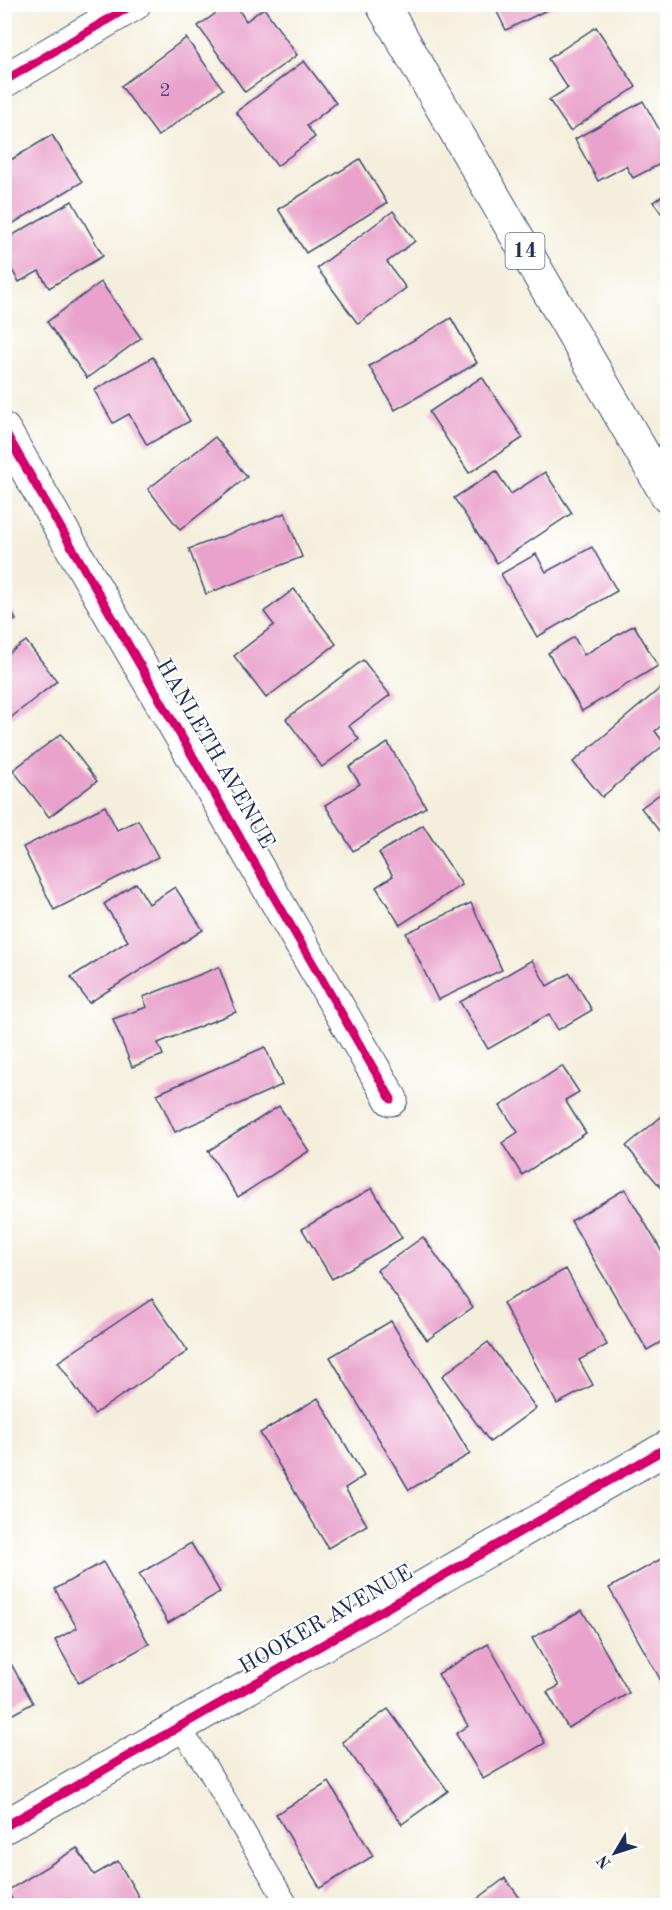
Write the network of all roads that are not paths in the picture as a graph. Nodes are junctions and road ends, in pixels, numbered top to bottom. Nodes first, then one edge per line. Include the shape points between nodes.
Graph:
1 (134, 4) edge
2 (382, 4) edge
3 (4, 81) edge
4 (4, 430) edge
5 (667, 496) edge
6 (391, 1099) dead end
7 (668, 1447) edge
8 (179, 1727) junction
9 (4, 1827) edge
10 (288, 1905) edge

1 - 3 street
2 - 5 street, 14
4 - 6 street, HANLETH AVENUE
7 - 8 street, HOOKER AVENUE
8 - 9 street, HOOKER AVENUE
8 - 10 lane

